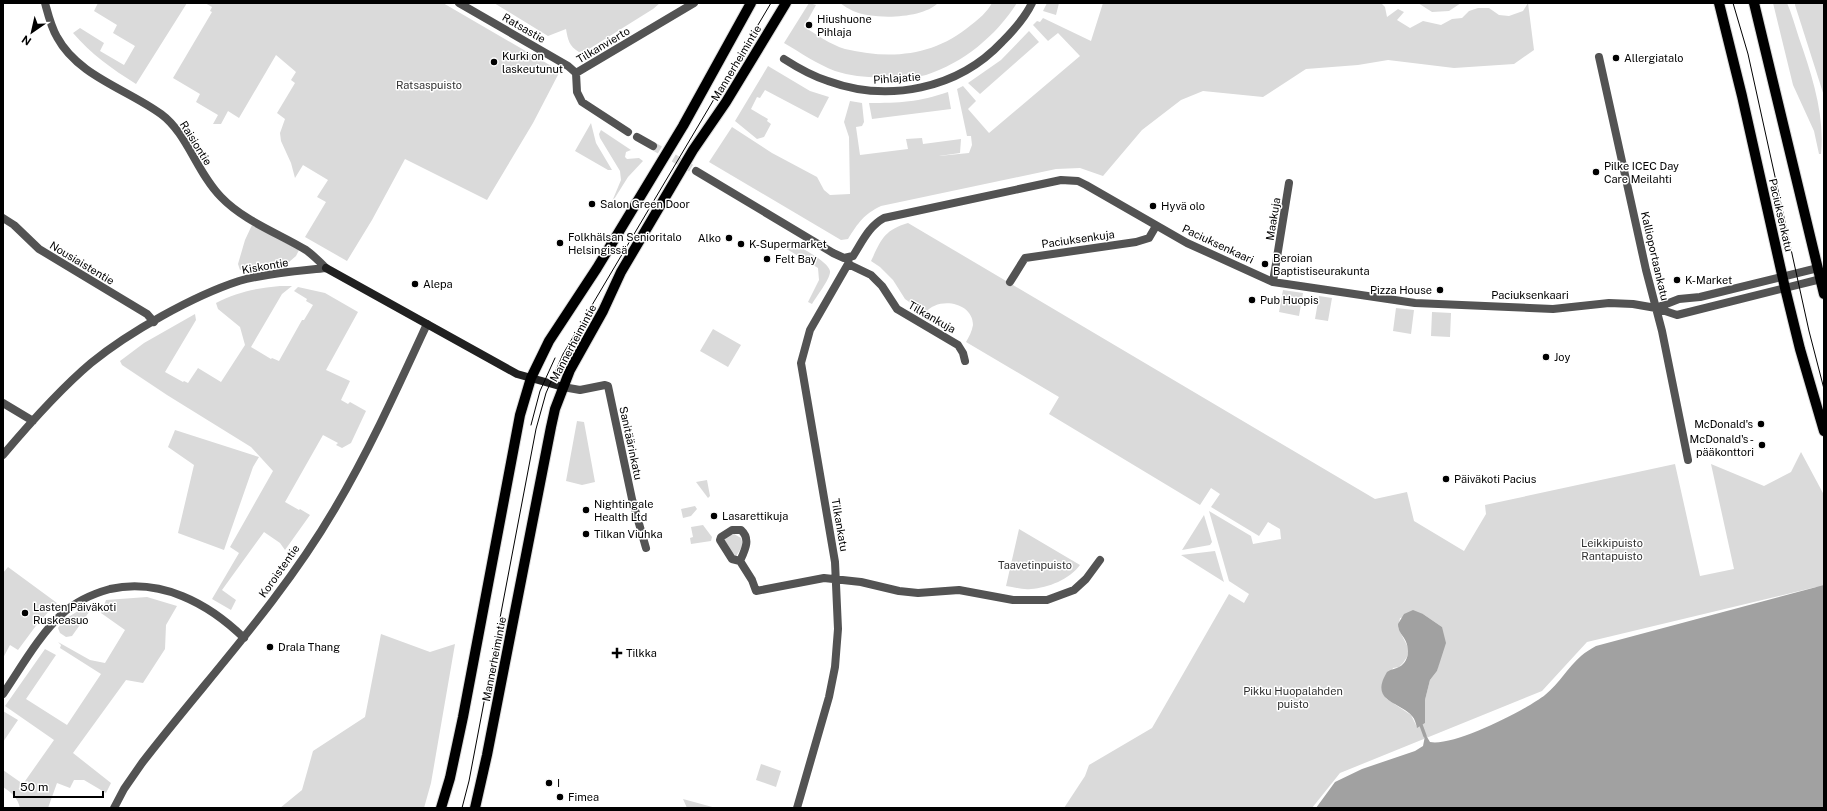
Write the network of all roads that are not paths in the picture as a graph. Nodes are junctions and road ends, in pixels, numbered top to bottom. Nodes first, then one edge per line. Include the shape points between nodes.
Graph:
1 (45, 3) edge
2 (459, 3) edge
3 (694, 3) edge
4 (751, 3) edge
5 (1032, 3) edge
6 (1719, 3) edge
7 (1754, 3) edge
8 (783, 4) edge
9 (1599, 57) dead end
10 (784, 59) dead end
11 (576, 74) junction
12 (628, 132) dead end
13 (637, 137) dead end
14 (653, 146) tunnel mouth
15 (696, 171) tunnel mouth
16 (1289, 183) dead end
17 (3, 218) edge
18 (1156, 226) junction
19 (850, 260) junction
20 (326, 268) junction
21 (1818, 268) junction
22 (1782, 277) junction
23 (1821, 279) junction
24 (1010, 282) dead end
25 (1273, 282) junction
26 (1785, 288) junction
27 (1824, 294) edge
28 (1656, 308) junction
29 (154, 322) junction
30 (427, 324) junction
31 (965, 361) dead end
32 (530, 378) junction
33 (563, 387) junction
34 (3, 403) edge
35 (33, 421) junction
36 (1824, 431) edge
37 (3, 455) edge
38 (1688, 460) dead end
39 (646, 548) dead end
40 (1100, 560) dead end
41 (740, 561) dead end
42 (837, 580) junction
43 (244, 638) junction
44 (3, 694) edge
45 (114, 808) edge
46 (441, 808) edge
47 (475, 808) edge
48 (797, 808) edge

1 - 20 street, Raisiontie via 54,32 70,56 161,114 174,126 210,184 222,198 238,211 307,251
2 - 11 street, Ratsastie via 568,66
3 - 11 street, Tilkanvierto
4 - 32 main road, Mannerheimintie via 683,126 597,268 552,335
5 - 10 street, Pihlajatie via 1024,17 993,52 961,74 924,87 885,91 846,87 808,73
6 - 22 main road, Paciuksenkatu
7 - 21 main road
8 - 33 main road, Mannerheimintie via 723,108 693,150 621,272
9 - 28 street, Kallioportaankatu
11 - 12 street, Tilkanvierto via 577,92 582,102
13 - 14 street
15 - 19 street via 834,254
16 - 25 street, Maakuja
17 - 29 street, Nousiaistentie via 39,249 147,314
18 - 19 street, Paciuksenkaari via 1078,181 1062,180 884,218 869,230
18 - 24 street, Paciuksenkuja via 1149,238 1136,242 1025,258
18 - 25 street, Paciuksenkaari
19 - 31 street, Tilkankuja via 882,286 896,309 958,345
19 - 42 street, Tilkankatu via 810,330 801,363
20 - 29 street, Kiskontie via 240,281 205,295
20 - 30 street
21 - 22 street
21 - 23 main road
22 - 26 main road, Paciuksenkatu
22 - 28 street via 1700,297 1678,299
23 - 26 street, Paciuksenkaari
23 - 27 main road
25 - 28 street, Paciuksenkaari via 1415,303 1553,309 1620,303
26 - 28 street, Paciuksenkaari via 1677,314
26 - 36 main road, Paciuksenkatu
28 - 38 street, Kallioportaankatu
29 - 35 street, Kiskontie via 91,364
30 - 32 street via 518,374
30 - 43 street, Koroistentie via 380,424 334,510 278,594
32 - 33 street
32 - 46 main road, Mannerheimintie via 520,414 463,717
33 - 39 street, Sanitäärinkatu via 580,390 608,386 632,499
33 - 47 main road, Mannerheimintie via 551,427
34 - 35 street
35 - 37 street, Kiskontie
40 - 42 street via 1074,590 1047,600 1013,600 959,590 898,591 861,582
41 - 42 street via 756,591 824,578
42 - 48 street, Tilkankatu via 838,629 835,667 829,697
43 - 44 street via 195,601 146,586 123,586 88,596 62,614
43 - 45 street, Koroistentie via 142,763

